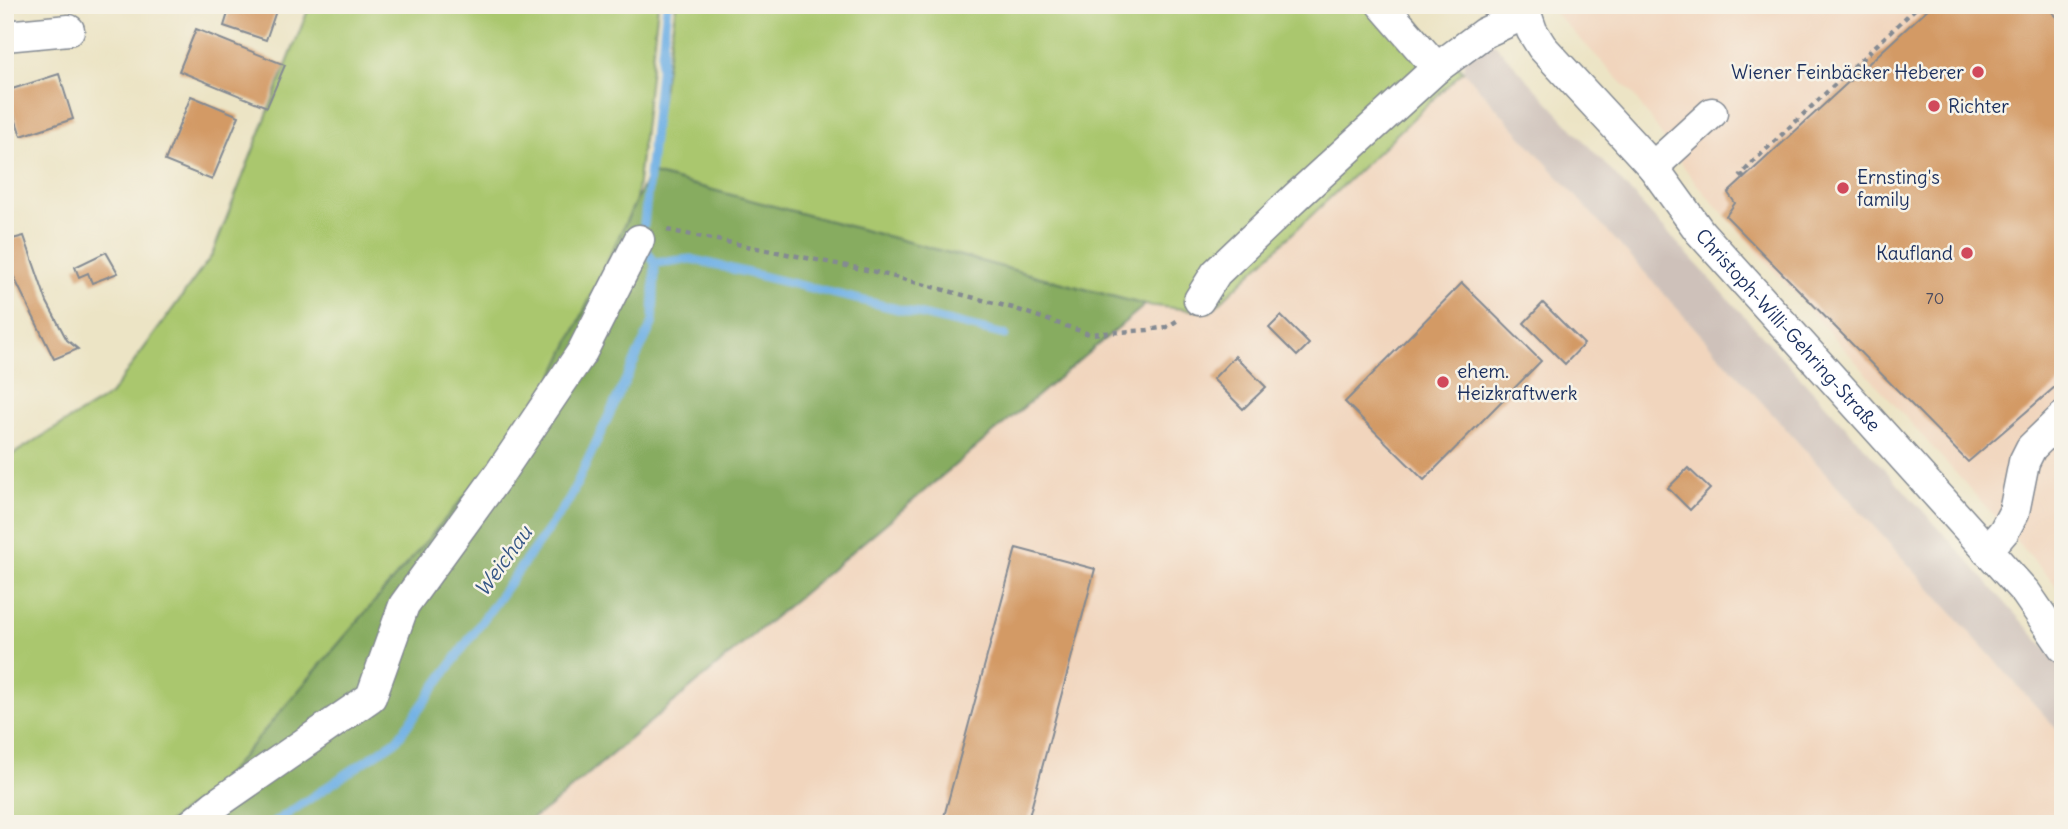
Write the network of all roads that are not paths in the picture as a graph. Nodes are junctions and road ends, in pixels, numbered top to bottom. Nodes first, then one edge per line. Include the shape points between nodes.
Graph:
1 (1382, 5) edge
2 (1524, 10) edge
3 (69, 30) dead end
4 (5, 36) edge
5 (1437, 68) junction
6 (1712, 113) dead end
7 (1653, 167) junction
8 (639, 240) road end
9 (1199, 300) road end
10 (2063, 417) edge
11 (1987, 551) junction
12 (2063, 648) edge
13 (192, 824) edge

1 - 5 street
2 - 5 street
2 - 7 street, Christoph-Willi-Gehring-Straße via 1542,47
3 - 4 street
5 - 9 street via 1216,273
6 - 7 street
7 - 11 street, Christoph-Willi-Gehring-Straße via 1700,232
8 - 13 street via 582,352 404,605 371,697
10 - 11 street via 2031,449 2014,512
11 - 12 street, Christoph-Willi-Gehring-Straße via 2026,593

